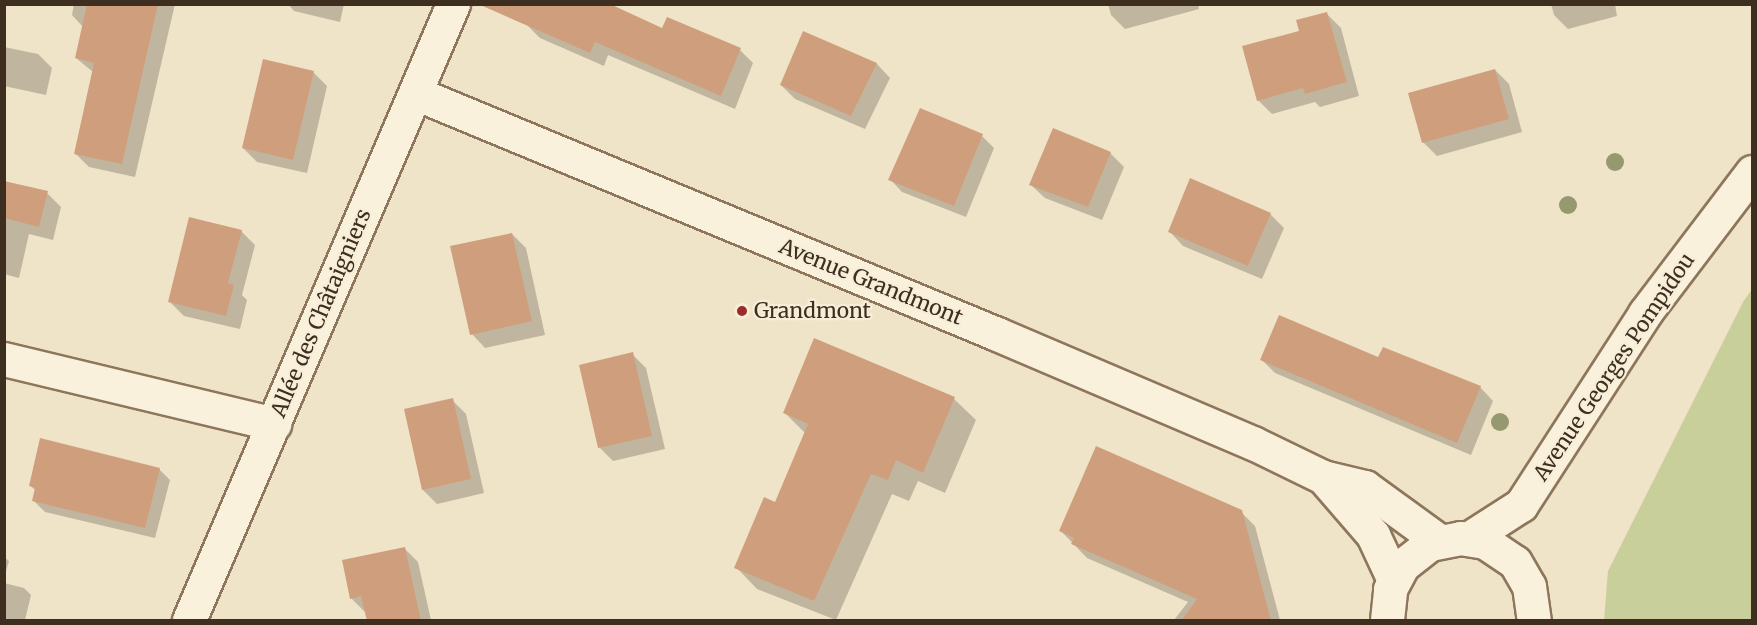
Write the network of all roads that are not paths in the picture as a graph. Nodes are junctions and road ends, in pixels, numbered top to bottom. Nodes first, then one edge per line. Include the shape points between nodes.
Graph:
1 (453, 4) edge
2 (415, 93) junction
3 (1752, 172) edge
4 (4, 359) edge
5 (274, 424) junction
6 (1323, 477) junction
7 (1521, 505) junction
8 (1453, 540) junction
9 (1520, 569) junction
10 (1394, 580) junction
11 (189, 621) edge
12 (1387, 621) edge
13 (1534, 621) edge

1 - 2 street, Allée des Châtaigniers
2 - 5 street, Allée des Châtaigniers
2 - 6 street, Avenue Grandmont via 997,334 1253,443
3 - 7 street, Avenue Georges Pompidou via 1645,313
4 - 5 street
5 - 11 street, Allée des Châtaigniers
6 - 8 street, Avenue Grandmont via 1365,487
6 - 10 street, Avenue Grandmont via 1373,535
7 - 8 street, Avenue Georges Pompidou
7 - 9 street
8 - 9 street via 1485,542 1501,550
8 - 10 street, Avenue Georges Pompidou via 1415,553
9 - 13 street via 1532,596
10 - 12 street, Avenue Georges Pompidou via 1388,597

